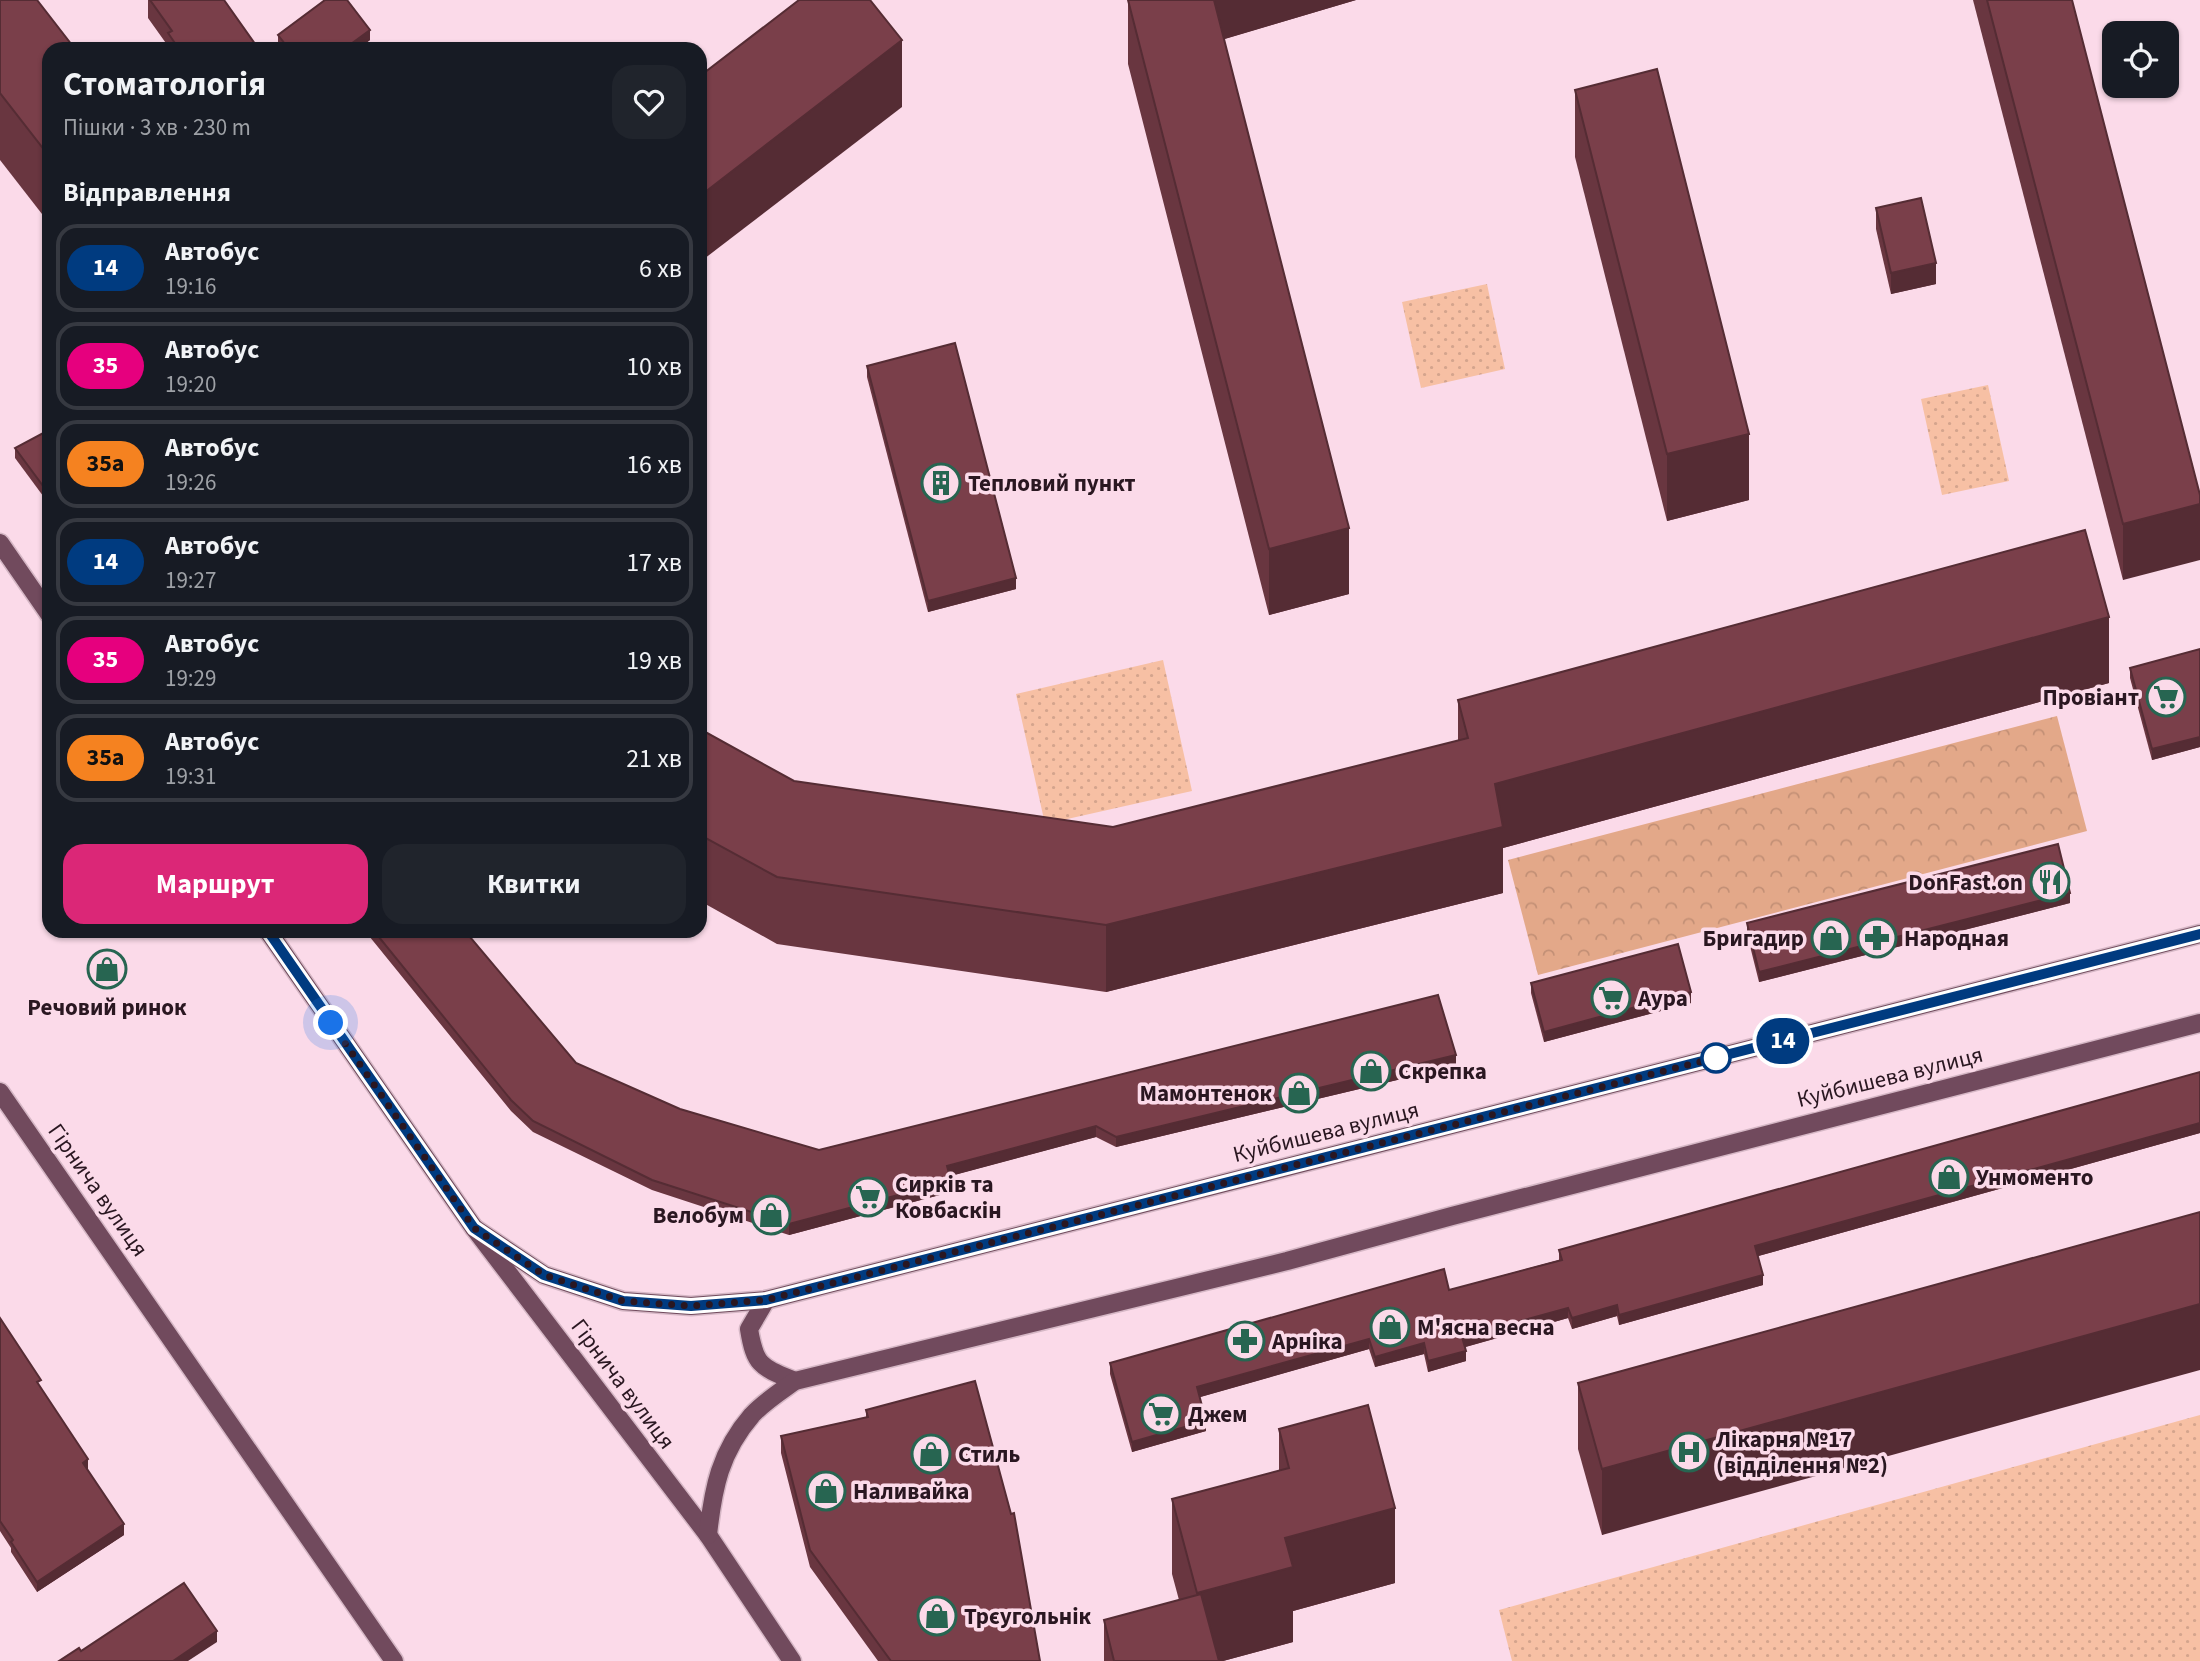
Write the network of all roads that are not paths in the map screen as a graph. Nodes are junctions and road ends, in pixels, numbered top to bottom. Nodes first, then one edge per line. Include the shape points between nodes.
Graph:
1 (0, 542) edge
2 (42, 604) edge
3 (2200, 934) edge
4 (273, 938) edge
5 (2200, 1023) edge
6 (0, 1091) edge
7 (474, 1228) junction
8 (766, 1300) junction
9 (794, 1381) junction
10 (708, 1535) junction
11 (394, 1661) edge
12 (792, 1661) edge

1 - 2 main road
3 - 8 main road, Куйбишева вулиця
4 - 7 main road, Гірнича вулиця
5 - 9 main road, Куйбишева вулиця via 1287,1261
6 - 11 main road, Гірнича вулиця
7 - 8 main road, Куйбишева вулиця via 544,1275 623,1301 691,1306
7 - 10 main road, Гірнича вулиця
8 - 9 main road via 749,1329 752,1349 764,1368
9 - 10 main road, Куйбишева вулиця via 754,1413 729,1447 713,1492
10 - 12 main road, Гірнича вулиця

